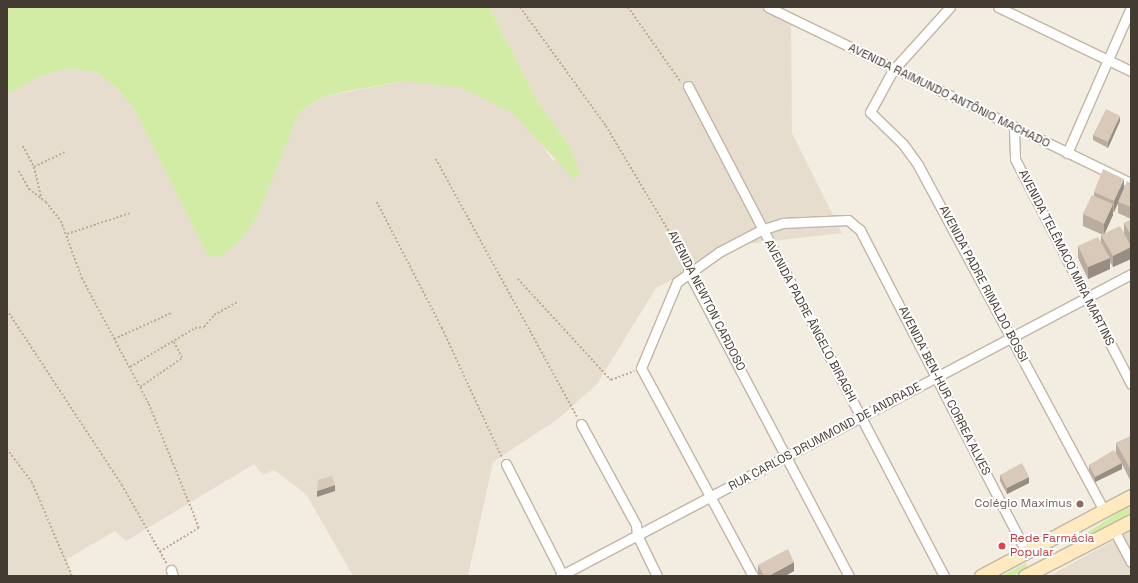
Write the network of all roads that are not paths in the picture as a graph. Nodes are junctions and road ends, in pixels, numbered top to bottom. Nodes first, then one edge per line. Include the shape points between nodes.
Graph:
1 (768, 7) edge
2 (950, 7) edge
3 (998, 7) edge
4 (1131, 7) edge
5 (1106, 60) junction
6 (893, 70) junction
7 (1131, 71) edge
8 (688, 86) road end
9 (1014, 129) junction
10 (1067, 153) junction
11 (1131, 183) edge
12 (761, 230) junction
13 (688, 271) junction
14 (1131, 274) edge
15 (1085, 297) junction
16 (1012, 338) junction
17 (938, 377) junction
18 (1131, 384) edge
19 (861, 416) junction
20 (580, 424) road end
21 (787, 457) junction
22 (506, 464) road end
23 (712, 496) junction
24 (1131, 496) edge
25 (1104, 510) junction
26 (1131, 521) edge
27 (1114, 530) junction
28 (637, 535) junction
29 (1026, 551) junction
30 (1131, 562) edge
31 (1034, 574) edge
32 (562, 576) edge
33 (657, 576) edge
34 (753, 576) edge
35 (849, 576) edge
36 (944, 576) edge
37 (980, 576) edge

1 - 6 street, AVENIDA RAIMUNDO ANTÔNIO MACHADO
2 - 6 street
3 - 5 street
4 - 5 street
5 - 7 street
5 - 10 street
6 - 9 street, AVENIDA RAIMUNDO ANTÔNIO MACHADO
6 - 16 street, AVENIDA PADRE RINALDO BOSSI via 870,112 903,144 918,165
8 - 12 street, AVENIDA PADRE ÂNGELO BIRAGHI
9 - 10 street, AVENIDA RAIMUNDO ANTÔNIO MACHADO
9 - 15 street, AVENIDA TELÊMACO MIRA MARTINS via 1015,159
10 - 11 street, AVENIDA RAIMUNDO ANTÔNIO MACHADO
12 - 13 street
12 - 17 street, AVENIDA BEN-HUR CORREA ALVES via 782,223 848,220 860,230
12 - 19 street, AVENIDA PADRE ÂNGELO BIRAGHI
13 - 21 street, AVENIDA NEWTON CARDOSO
13 - 23 street via 673,289 641,368
14 - 15 street, RUA CARLOS DRUMMOND DE ANDRADE
15 - 16 street, RUA CARLOS DRUMMOND DE ANDRADE
15 - 18 street, AVENIDA TELÊMACO MIRA MARTINS
16 - 17 street, RUA CARLOS DRUMMOND DE ANDRADE
16 - 25 street, AVENIDA PADRE RINALDO BOSSI
17 - 19 street, RUA CARLOS DRUMMOND DE ANDRADE
17 - 29 street, AVENIDA BEN-HUR CORREA ALVES
19 - 21 street, RUA CARLOS DRUMMOND DE ANDRADE
19 - 36 street, AVENIDA PADRE ÂNGELO BIRAGHI
20 - 28 street via 636,525
21 - 23 street, RUA CARLOS DRUMMOND DE ANDRADE
21 - 35 street, AVENIDA NEWTON CARDOSO
22 - 32 street
23 - 28 street, RUA CARLOS DRUMMOND DE ANDRADE
23 - 34 street
24 - 25 main road
25 - 29 main road
26 - 27 main road
27 - 30 street
27 - 31 main road
28 - 32 street, RUA CARLOS DRUMMOND DE ANDRADE
28 - 33 street
29 - 31 main road
29 - 37 main road

